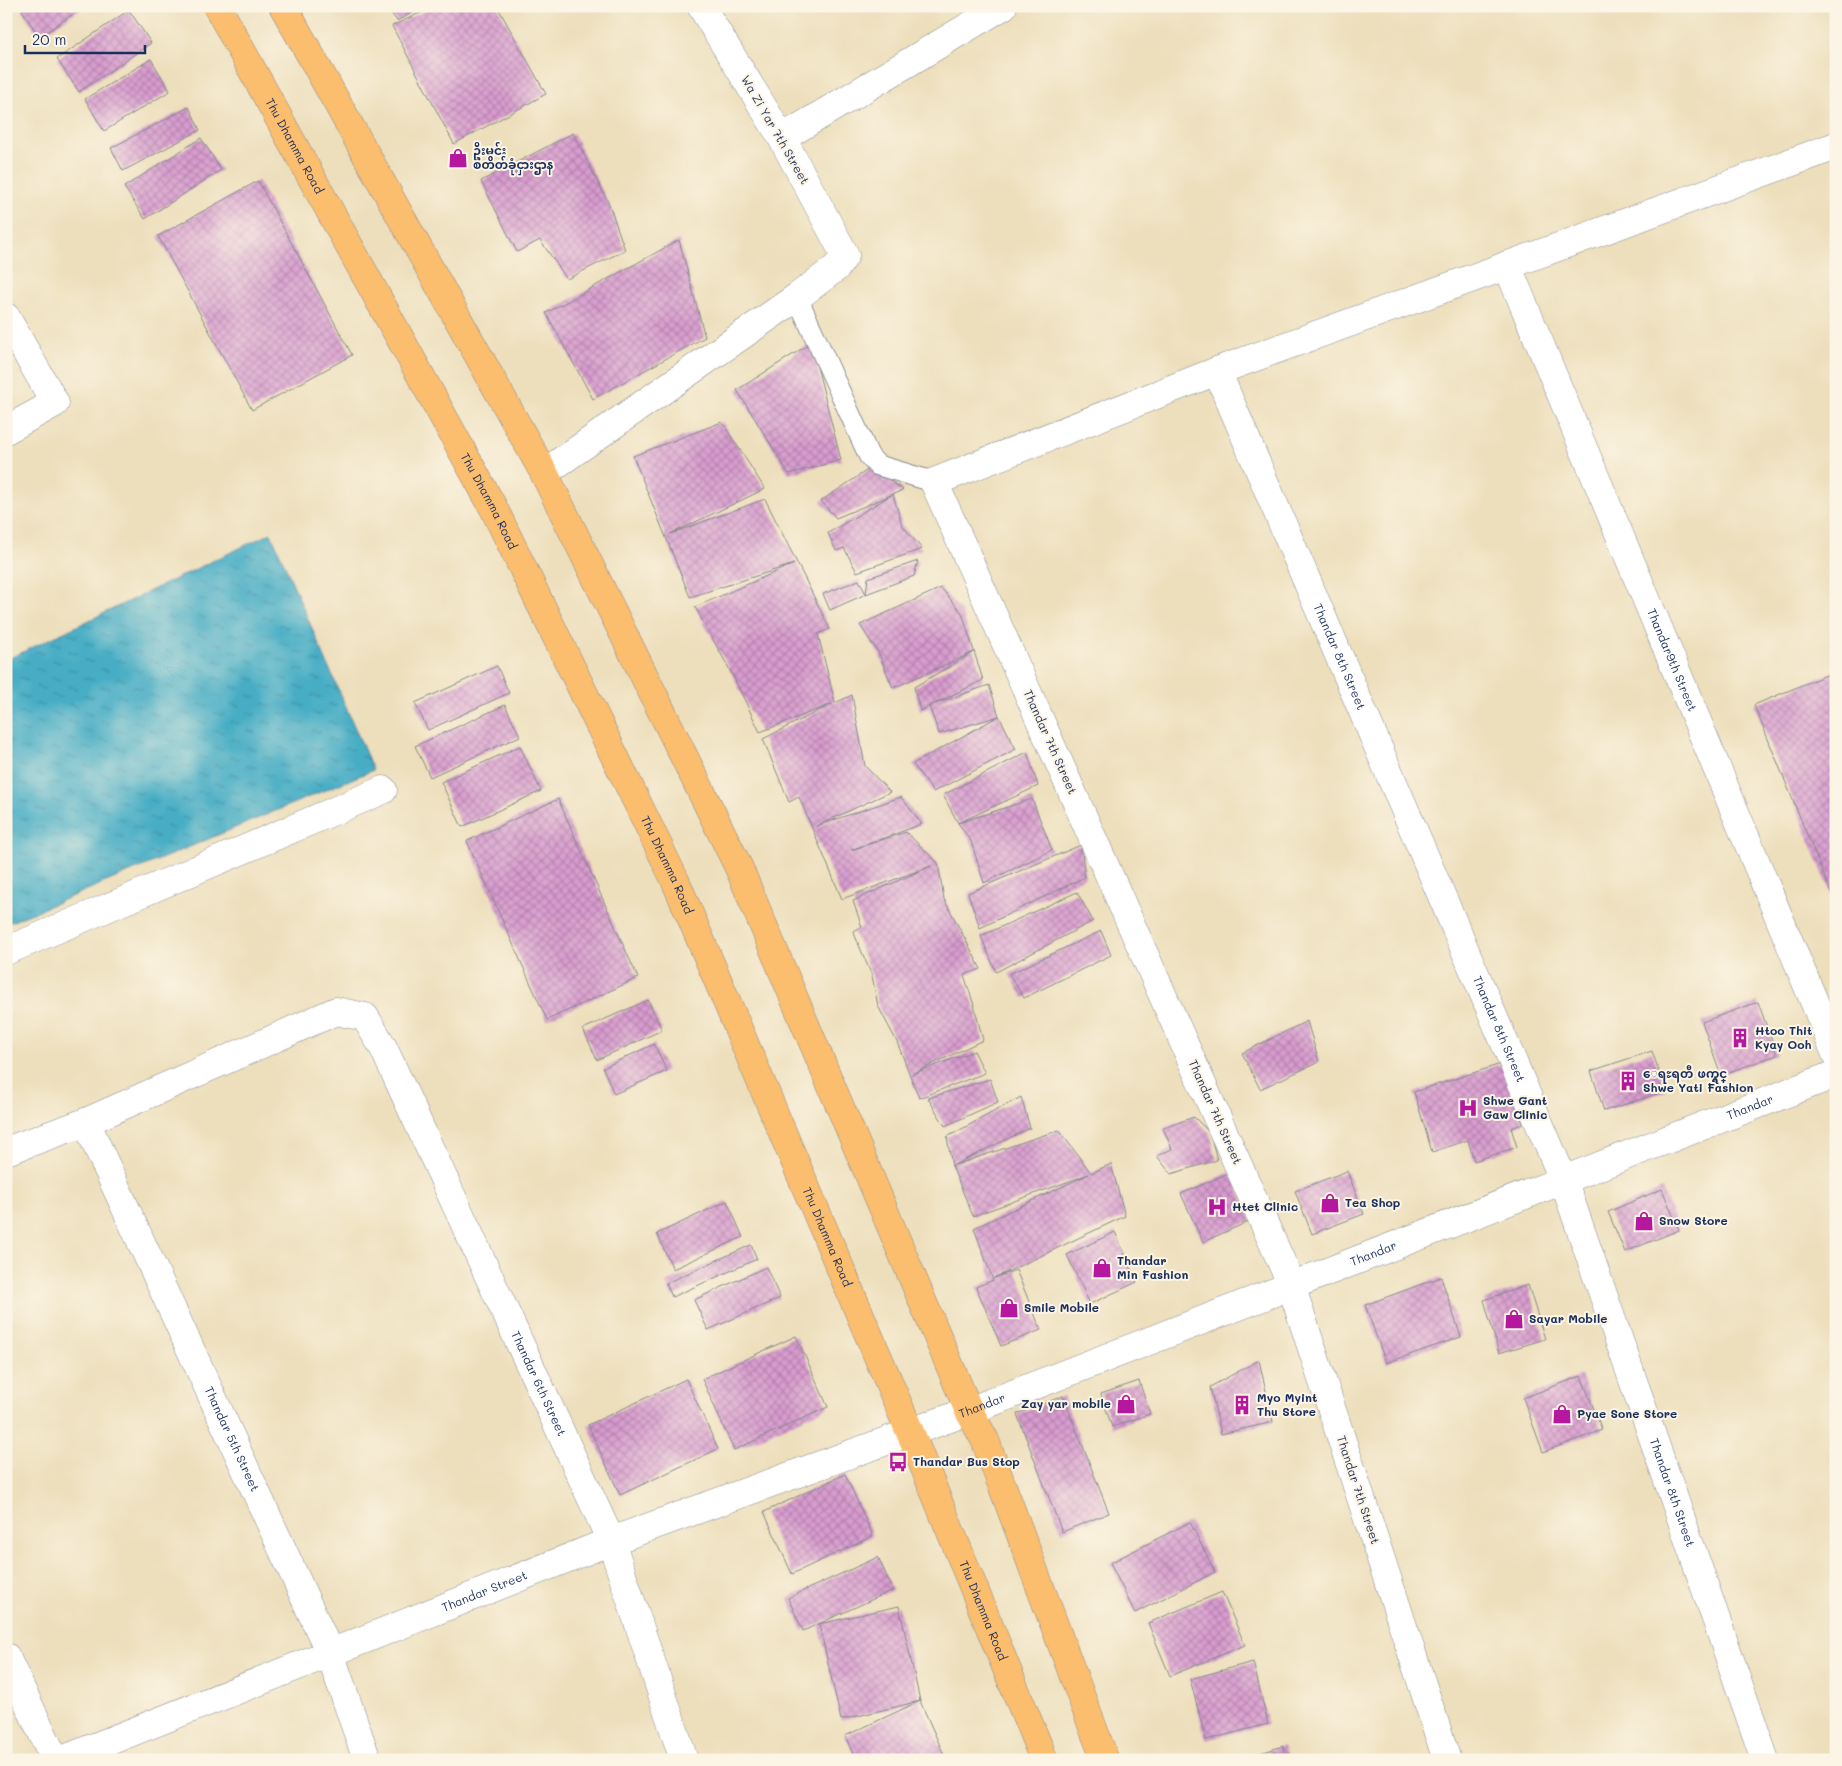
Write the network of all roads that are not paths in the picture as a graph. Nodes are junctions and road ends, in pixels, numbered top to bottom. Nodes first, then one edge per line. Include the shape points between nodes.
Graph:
1 (217, 6) edge
2 (283, 6) edge
3 (701, 6) edge
4 (1003, 6) edge
5 (782, 138) junction
6 (1834, 152) edge
7 (1507, 266) junction
8 (797, 297) junction
9 (6, 317) edge
10 (1217, 371) junction
11 (6, 430) edge
12 (544, 473) junction
13 (934, 482) junction
14 (383, 790) dead end
15 (6, 952) edge
16 (1836, 1054) edge
17 (1836, 1074) edge
18 (86, 1122) junction
19 (6, 1151) edge
20 (1563, 1180) junction
21 (1292, 1286) junction
22 (969, 1411) junction
23 (910, 1432) junction
24 (611, 1541) junction
25 (330, 1654) junction
26 (6, 1657) edge
27 (56, 1760) edge
28 (62, 1760) edge
29 (367, 1760) edge
30 (684, 1760) edge
31 (1044, 1760) edge
32 (1105, 1760) edge
33 (1447, 1760) edge
34 (1765, 1760) edge

1 - 23 main road, Thu Dhamma Road via 492,507 670,871
2 - 12 main road
3 - 5 street, Wa Zi Yar 7th Street
4 - 5 street
5 - 8 street, Wa Zi Yar 7th Street via 845,255 837,267
6 - 7 street
7 - 10 street
7 - 16 street, Thandar9th Street
8 - 12 street
8 - 13 lane via 869,456 877,465
9 - 11 street via 55,403
10 - 13 street
10 - 20 street, Thandar 8th Street
12 - 22 main road via 739,868
13 - 21 street, Thandar 7th Street
14 - 15 street
17 - 20 street, Thandar
18 - 19 street
18 - 24 street, Thandar 6th Street via 336,1011 366,1018 384,1047
18 - 25 street, Thandar 5th Street
20 - 21 street, Thandar
20 - 34 street, Thandar 8th Street
21 - 22 street, Thandar
21 - 33 street, Thandar 7th Street
22 - 23 street, Thandar
22 - 32 main road via 985,1440
23 - 24 street, Thandar Street
23 - 31 main road, Thu Dhamma Road
24 - 25 street, Thandar Street
24 - 30 street, Thandar 6th Street
25 - 28 street, Thandar Street
25 - 29 street, Thandar 5th Street
26 - 27 street

